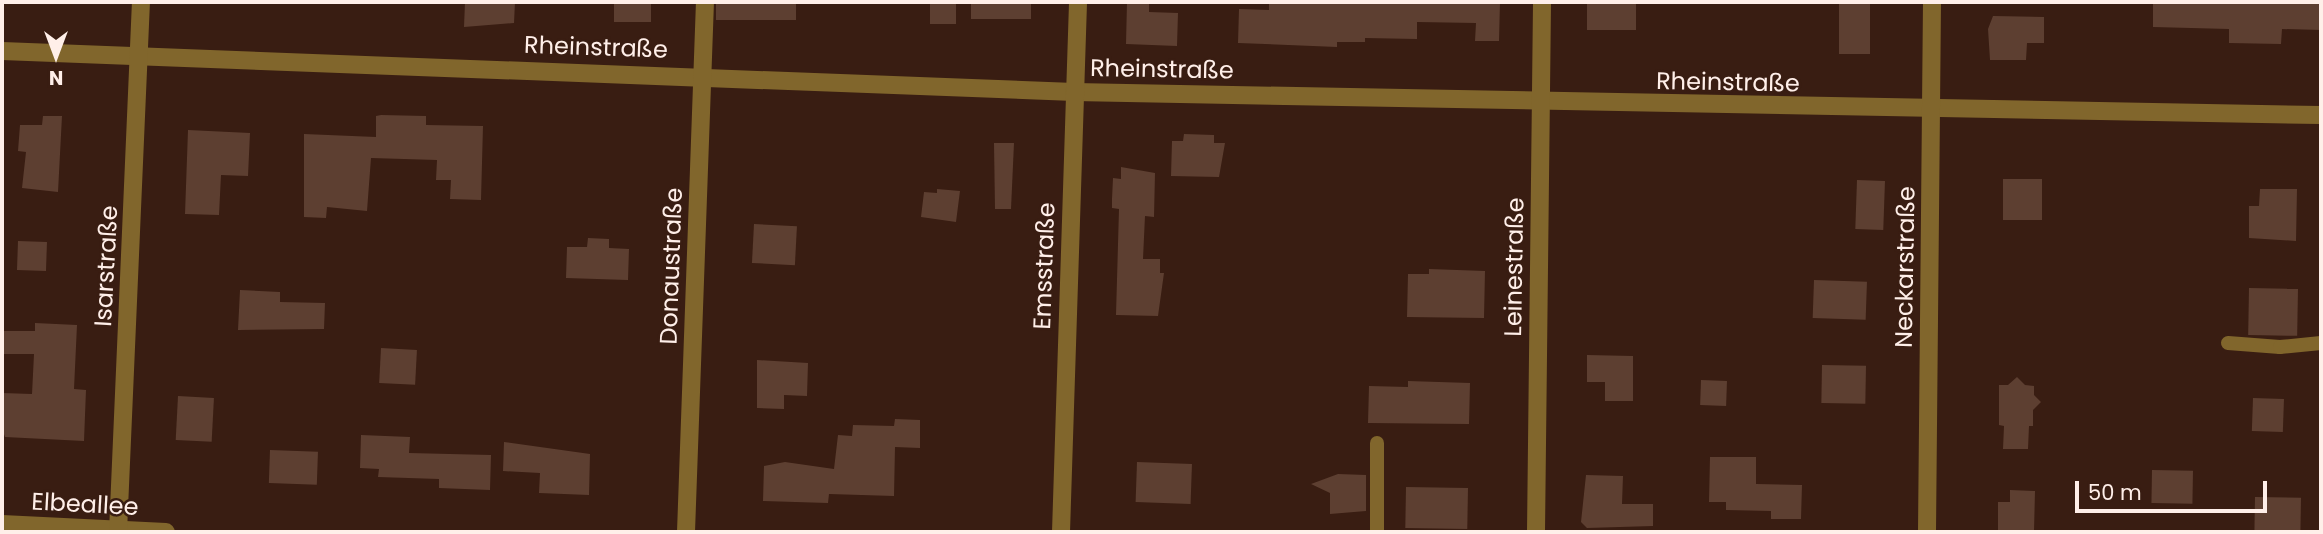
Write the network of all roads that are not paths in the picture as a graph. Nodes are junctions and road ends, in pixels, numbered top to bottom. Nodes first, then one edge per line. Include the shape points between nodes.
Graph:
1 (141, 2) edge
2 (705, 2) edge
3 (1078, 2) edge
4 (1542, 2) edge
5 (1932, 2) edge
6 (2, 51) edge
7 (140, 56) junction
8 (703, 75) junction
9 (1074, 92) junction
10 (1541, 103) junction
11 (1931, 109) junction
12 (2321, 115) edge
13 (2228, 343) dead end
14 (2321, 343) edge
15 (1377, 443) dead end
16 (2, 524) edge
17 (118, 531) edge
18 (166, 532) edge
19 (686, 532) edge
20 (1061, 532) edge
21 (1377, 532) edge
22 (1536, 532) edge
23 (1927, 532) edge

1 - 7 street, Isarstraße
2 - 8 street, Donaustraße
3 - 9 street, Emsstraße
4 - 10 street, Leinestraße
5 - 11 street, Neckarstraße
6 - 7 street, Rheinstraße
7 - 8 street, Rheinstraße
7 - 17 street, Isarstraße
8 - 9 street, Rheinstraße
8 - 19 street, Donaustraße
9 - 10 street, Rheinstraße
9 - 20 street, Emsstraße
10 - 11 street, Rheinstraße
10 - 22 street, Leinestraße
11 - 12 street, Rheinstraße
11 - 23 street, Neckarstraße
13 - 14 lane via 2280,347
15 - 21 lane
16 - 17 street, Elbeallee
17 - 18 street, Elbeallee

